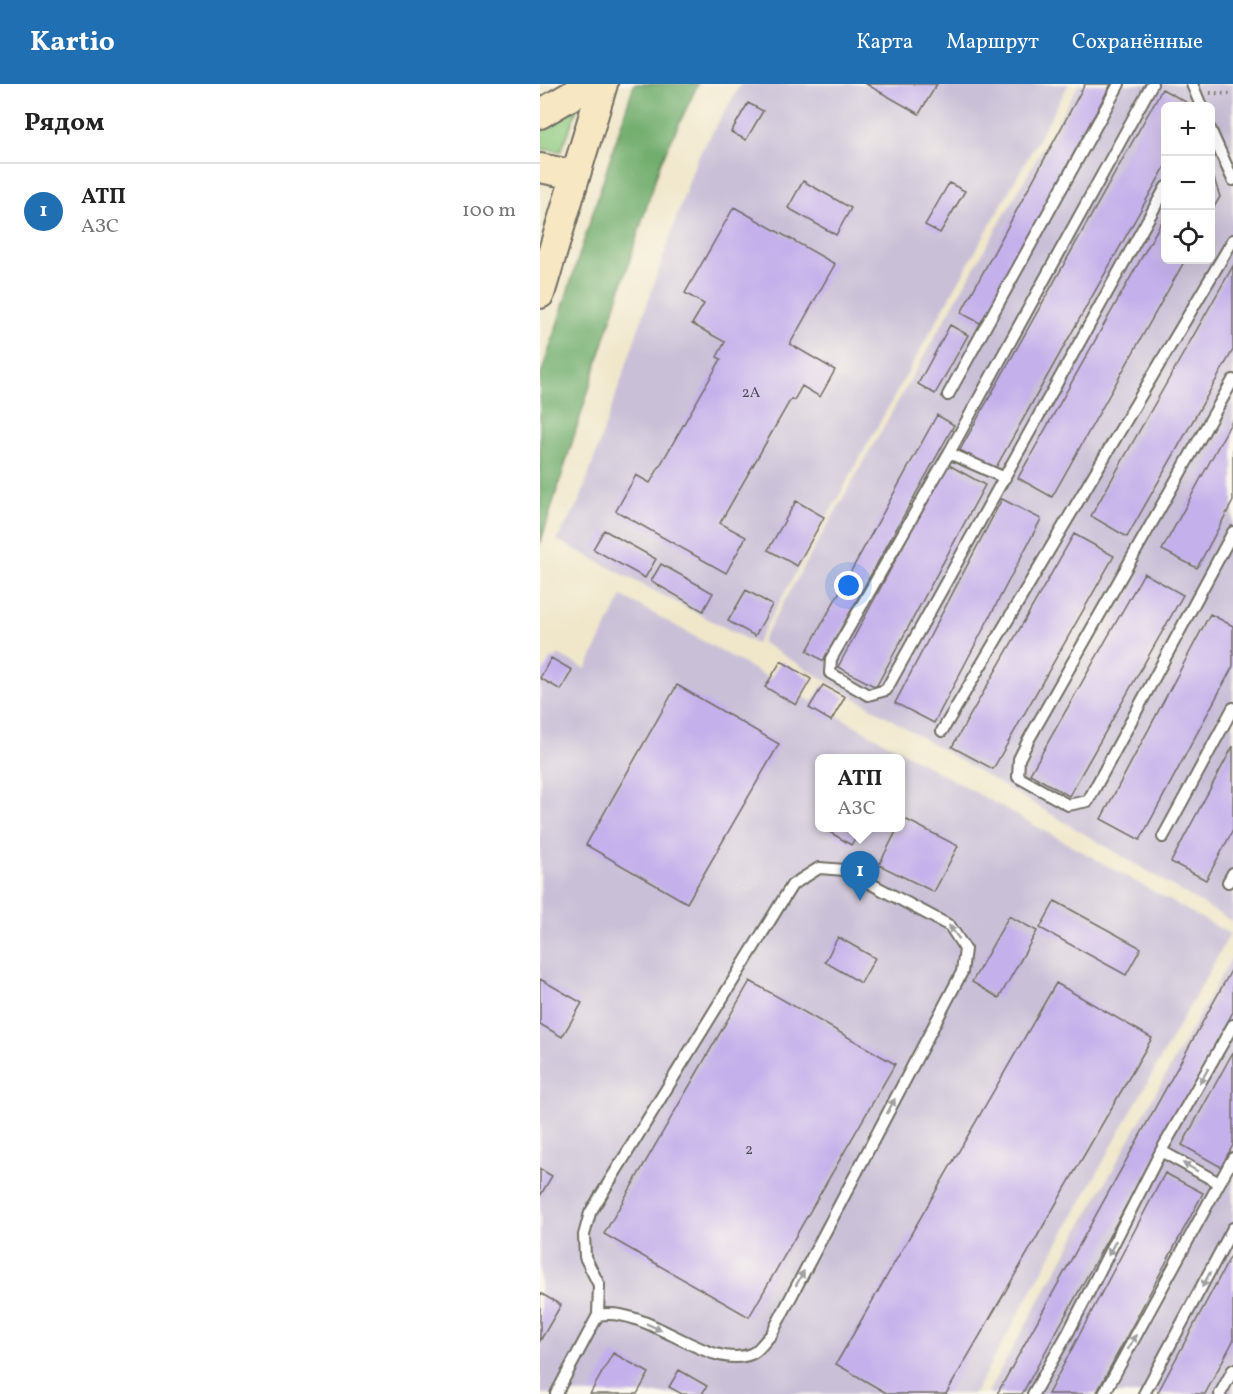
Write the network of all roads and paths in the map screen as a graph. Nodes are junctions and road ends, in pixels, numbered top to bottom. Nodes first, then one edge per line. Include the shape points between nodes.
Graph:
1 (584, 84) edge
2 (603, 84) edge
3 (1119, 84) edge
4 (1152, 84) edge
5 (1192, 84) edge
6 (1199, 102) edge
7 (540, 114) edge
8 (1215, 140) edge
9 (540, 168) edge
10 (575, 175) junction
11 (1233, 180) edge
12 (1161, 196) edge
13 (1233, 240) edge
14 (540, 294) edge
15 (1233, 380) edge
16 (948, 395) dead end
17 (949, 453) junction
18 (1005, 478) junction
19 (1233, 532) edge
20 (1233, 708) edge
21 (942, 730) dead end
22 (1163, 837) dead end
23 (1233, 1025) edge
24 (1161, 1151) junction
25 (1233, 1158) edge
26 (1219, 1183) junction
27 (1233, 1228) edge
28 (598, 1315) junction
29 (1233, 1370) edge
30 (556, 1394) edge
31 (1033, 1394) edge
32 (1104, 1394) edge
33 (1144, 1394) edge
34 (1220, 1394) edge

1 - 7 main road
2 - 10 main road
3 - 16 lane
4 - 17 lane
5 - 6 lane
8 - 11 lane
9 - 10 main road
10 - 14 main road
12 - 18 lane
13 - 21 lane
15 - 19 lane via 1029,739 1019,759 1018,777 1068,805 1088,801
17 - 18 lane
17 - 18 lane via 831,659 830,672 868,695 886,690
20 - 22 lane
23 -> 24 lane
26 -> 24 lane
24 -> 31 lane
25 - 26 lane
32 -> 26 lane
27 -> 33 lane
28 -> 28 lane via 629,1317 733,1358 753,1354 771,1335 962,972 965,949 950,926 845,870 819,868 792,885 590,1214 584,1235 585,1257 600,1284
28 - 30 lane
29 - 34 lane

